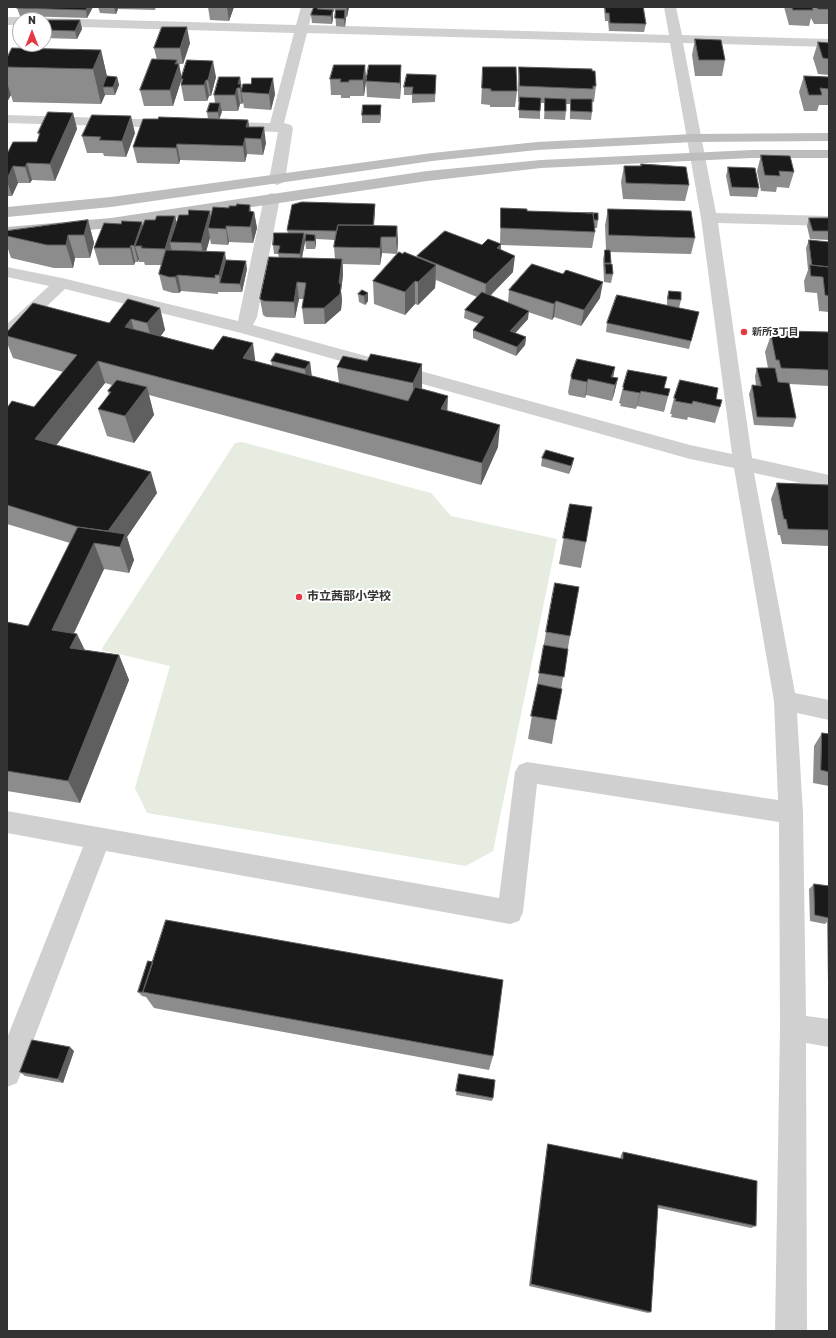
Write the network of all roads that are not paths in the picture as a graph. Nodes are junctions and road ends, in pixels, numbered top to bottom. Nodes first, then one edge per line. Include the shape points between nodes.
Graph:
1 (307, 7) edge
2 (670, 7) edge
3 (52, 22) edge
4 (302, 29) junction
5 (675, 38) junction
6 (829, 43) edge
7 (7, 119) edge
8 (184, 125) edge
9 (207, 125) edge
10 (276, 127) junction
11 (829, 136) edge
12 (693, 138) junction
13 (829, 154) edge
14 (696, 156) junction
15 (277, 180) junction
16 (272, 198) junction
17 (7, 212) edge
18 (709, 218) junction
19 (829, 221) edge
20 (7, 232) edge
21 (7, 272) edge
22 (62, 283) junction
23 (243, 328) junction
24 (7, 334) edge
25 (743, 464) junction
26 (829, 482) edge
27 (785, 701) junction
28 (829, 710) edge
29 (791, 813) junction
30 (7, 822) edge
31 (98, 839) junction
32 (793, 1027) junction
33 (829, 1034) edge
34 (7, 1073) edge
35 (791, 1331) edge

1 - 4 street
2 - 5 street
3 - 4 street
4 - 5 street
4 - 10 street
5 - 6 street
5 - 12 street
7 - 8 street
9 - 10 street
10 - 15 street via 286,128
11 - 12 street
12 - 14 street
12 - 15 street via 529,147 432,157
13 - 14 street
14 - 16 street via 541,164 427,176
14 - 18 street
15 - 17 street via 111,202
16 - 20 street via 111,223
16 - 23 street via 248,317
18 - 19 street
18 - 25 street
21 - 22 street
22 - 23 street
22 - 24 street
23 - 25 street via 683,450
25 - 26 street
25 - 27 street
27 - 28 street
27 - 29 street
29 - 31 street via 527,772 510,912
29 - 32 street
30 - 31 street
31 - 34 street
32 - 33 street
32 - 35 street

